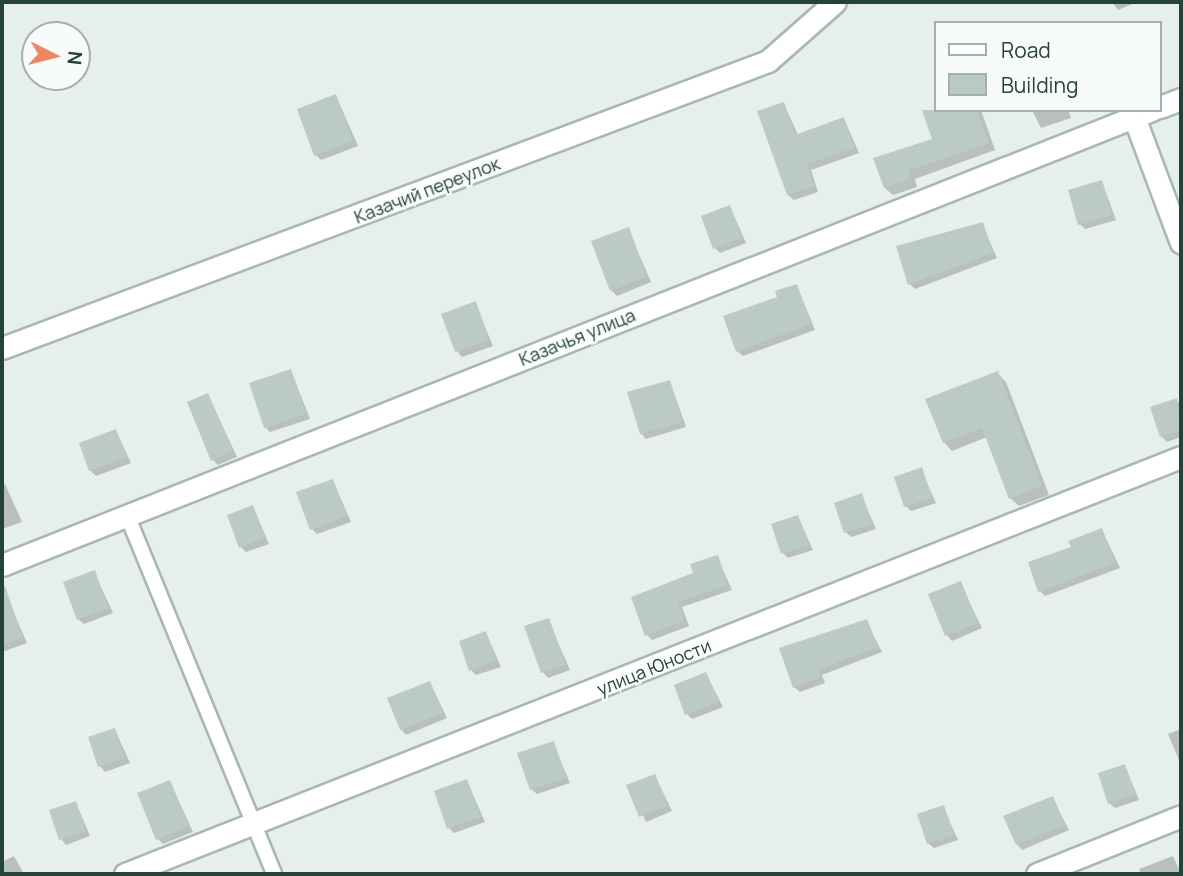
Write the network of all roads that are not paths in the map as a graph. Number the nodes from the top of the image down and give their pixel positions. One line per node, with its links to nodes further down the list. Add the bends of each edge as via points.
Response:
1 (835, 2): 6 (street, Казачий переулок, via 768,61)
2 (1181, 99): 3 (street)
3 (1162, 106)
4 (1143, 114): 5 (street); 8 (street, Казачья улица)
5 (1181, 243)
6 (2, 348)
7 (1181, 457): 11 (street, улица Юности)
8 (127, 515): 9 (street, Казачья улица); 11 (lane)
9 (2, 565)
10 (1181, 816): 14 (street)
11 (253, 826): 12 (street, улица Юности); 13 (lane)
12 (125, 874)
13 (274, 874)
14 (1037, 874)

